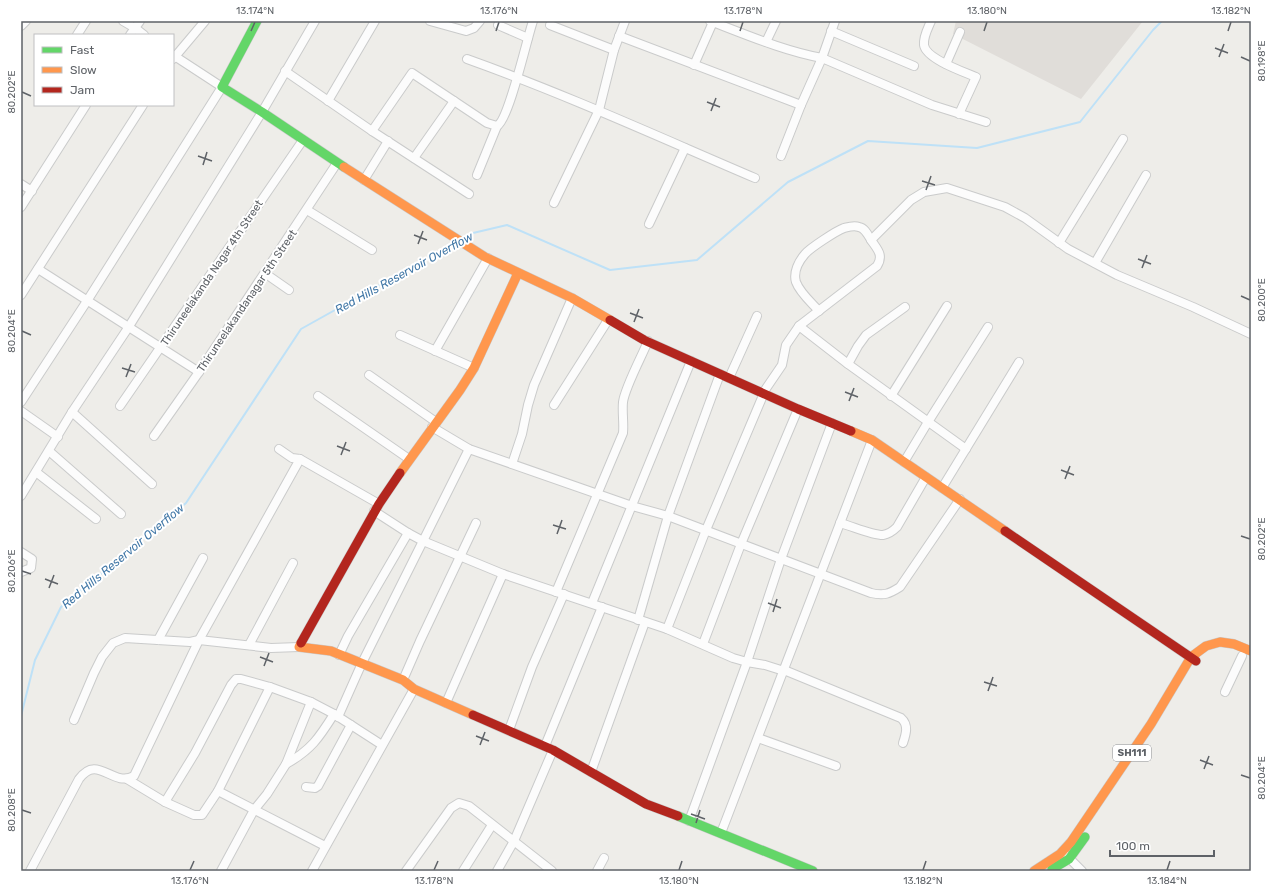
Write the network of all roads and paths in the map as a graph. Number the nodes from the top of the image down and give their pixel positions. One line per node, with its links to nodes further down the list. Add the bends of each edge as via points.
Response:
1 (26, 21): 19 (street)
2 (86, 21): 23 (street)
3 (124, 21): 21 (street)
4 (140, 21): 21 (street)
5 (205, 21): 28 (street)
6 (257, 21): 37 (street)
7 (315, 21): 35 (street)
8 (374, 21): 38 (street)
9 (431, 21): 10 (street, via 466,32)
10 (480, 21)
11 (533, 21): 25 (street)
12 (625, 21): 24 (street)
13 (776, 21): 26 (street)
14 (835, 21): 20 (street)
15 (931, 21): 32 (street, via 924,45 933,58)
16 (712, 22): 26 (street); 33 (street)
17 (498, 25): 25 (street)
18 (550, 25): 27 (street)
19 (21, 26)
20 (832, 31): 30 (street); 34 (street)
21 (132, 32)
22 (960, 32): 32 (street)
23 (78, 34)
24 (619, 36): 27 (street); 33 (street)
25 (528, 38): 36 (street)
26 (766, 42): 30 (street)
27 (614, 50): 43 (street)
28 (174, 56)
29 (174, 58): 37 (street)
30 (822, 58): 40 (street); 45 (street, via 932,106)
31 (467, 59): 36 (street)
32 (946, 64): 45 (street, via 976,77)
33 (694, 65): 40 (street)
34 (914, 66)
35 (285, 71): 38 (street); 44 (street)
36 (517, 77): 43 (street); 47 (street, via 505,116 500,125)
37 (222, 87): 44 (street); 78 (street)
38 (328, 101): 48 (street)
39 (454, 101): 47 (street, via 487,123); 48 (street, via 412,73); 54 (street)
40 (801, 105): 53 (street)
41 (85, 106): 61 (street)
42 (142, 106): 72 (street)
43 (599, 110): 52 (street); 63 (street)
44 (262, 112): 50 (street); 86 (street)
45 (959, 114): 46 (street)
46 (986, 122)
47 (496, 126): 56 (street)
48 (372, 131): 51 (street)
49 (1123, 139): 68 (street)
50 (303, 140): 55 (street); 90 (street, Thiruneelakanda Nagar 4th Street)
51 (388, 141): 54 (street); 59 (street)
52 (685, 148): 58 (street); 66 (street)
53 (780, 156)
54 (414, 158): 62 (street)
55 (338, 164): 59 (street); 65 (street, Thiruneelakandanagar 5th Street)
56 (477, 175)
57 (1146, 175): 71 (street)
58 (755, 178)
59 (364, 180): 70 (street)
60 (21, 184): 61 (street)
61 (32, 191): 64 (street)
62 (469, 194)
63 (554, 203)
64 (21, 207)
65 (307, 210): 69 (street); 74 (street, Thiruneelakandanagar 5th Street)
66 (649, 224)
67 (871, 240): 68 (street, via 910,200 924,192 947,188 1005,207); 81 (street, via 881,261); 81 (street, via 860,227 851,226 806,252 799,262 796,281 800,290)
68 (1059, 243): 71 (street)
69 (372, 250)
70 (486, 257): 73 (street); 91 (street)
71 (1095, 263): 87 (street)
72 (38, 269): 76 (street); 78 (street)
73 (518, 273): 77 (street); 95 (street)
74 (266, 274): 75 (street); 96 (street, Thiruneelakandanagar 5th Street)
75 (289, 290)
76 (21, 295)
77 (572, 298): 83 (street); 122 (street, via 534,385)
78 (87, 301): 86 (street); 103 (street)
79 (947, 306): 102 (street)
80 (905, 308): 94 (street, via 866,336)
81 (819, 310): 84 (street)
82 (757, 316): 99 (street)
83 (608, 320): 89 (street); 104 (street)
84 (799, 326): 94 (street); 100 (street, via 786,345 782,365)
85 (988, 327): 109 (street)
86 (128, 328): 90 (street); 108 (street)
87 (1251, 334)
88 (400, 335): 91 (street)
89 (648, 341): 92 (street); 127 (street, via 625,393 623,433)
90 (160, 347): 96 (street); 105 (street, Thiruneelakanda Nagar 4th Street)
91 (435, 351): 95 (street)
92 (691, 360): 97 (street); 130 (street)
93 (1019, 362): 117 (street)
94 (848, 364): 102 (street)
95 (474, 368): 111 (street)
96 (199, 372): 113 (street, Thiruneelakandanagar 5th Street)
97 (720, 374): 99 (street); 133 (street)
98 (369, 375): 111 (street)
99 (729, 378): 100 (street)
100 (764, 393): 106 (street); 137 (street)
101 (318, 396): 119 (street)
102 (891, 396): 109 (street)
103 (21, 402)
104 (554, 404)
105 (120, 406)
106 (798, 409): 110 (street); 140 (street)
107 (21, 411): 112 (street)
108 (72, 412): 112 (street); 125 (street)
109 (928, 422): 117 (street); 121 (street)
110 (832, 423): 114 (street); 144 (street)
111 (434, 425): 116 (street); 119 (street)
112 (58, 436): 118 (street)
113 (154, 436)
114 (872, 440): 121 (street); 136 (street)
115 (279, 449): 120 (street, via 292,458)
116 (469, 449): 122 (street); 139 (street)
117 (966, 449): 126 (street)
118 (49, 451): 123 (street); 132 (street)
119 (409, 458): 131 (street)
120 (300, 459): 131 (street); 156 (street)
121 (904, 462): 124 (street)
122 (512, 464): 127 (street)
123 (36, 472): 128 (street); 134 (street)
124 (926, 477): 126 (street); 136 (street, via 891,533 874,534)
125 (152, 484)
126 (942, 488): 129 (street)
127 (598, 494): 130 (street); 149 (street)
128 (21, 496)
129 (960, 499): 148 (street, via 900,587 894,591 878,595); 164 (street)
130 (632, 506): 133 (street); 151 (street)
131 (377, 508): 138 (street); 160 (street)
132 (121, 514)
133 (668, 516): 137 (street); 153 (street)
134 (96, 519)
135 (476, 523): 142 (street)
136 (840, 523): 148 (street)
137 (706, 530): 140 (street); 154 (street)
138 (408, 533): 139 (street); 162 (street)
139 (423, 541): 142 (street); 167 (street)
140 (741, 544): 144 (street); 157 (street)
141 (21, 552): 146 (street, via 32,559 31,568)
142 (460, 555): 147 (street); 169 (street)
143 (203, 558): 155 (street)
144 (781, 559): 148 (street); 166 (street)
145 (293, 563): 158 (street)
146 (21, 572)
147 (503, 574): 149 (street); 174 (street)
148 (820, 574): 168 (street)
149 (556, 592): 150 (street)
150 (564, 594): 151 (street); 178 (street, via 532,667)
151 (592, 604): 152 (street)
152 (602, 607): 153 (street); 183 (street)
153 (641, 621): 154 (street); 187 (street)
154 (667, 629): 157 (street)
155 (158, 640): 156 (street); 176 (street, via 125,638 113,643 102,657)
156 (199, 640): 158 (street); 188 (street, via 134,776)
157 (704, 644): 166 (street)
158 (249, 645): 160 (street, via 271,648)
159 (1227, 646): 161 (street, via 1238,645); 163 (street); 164 (street, SH111)
160 (299, 647): 162 (street, via 331,651)
161 (1251, 651)
162 (339, 655): 167 (street)
163 (1242, 656): 165 (street); 172 (street)
164 (1193, 659): 181 (street, SH111)
165 (1251, 660)
166 (747, 662): 168 (street, via 765,664); 193 (street)
167 (362, 663): 169 (street); 175 (street)
168 (784, 671): 179 (street); 180 (street, via 901,718 906,727)
169 (404, 680): 171 (street)
170 (270, 687): 173 (street); 190 (street); 191 (street, via 241,679 233,682)
171 (414, 689): 174 (street); 182 (street)
172 (1225, 692)
173 (311, 702): 175 (street); 185 (street)
174 (446, 703): 178 (street)
175 (336, 716): 177 (street); 185 (street, via 315,743)
176 (74, 720)
177 (351, 725): 182 (street); 189 (street, via 318,786)
178 (509, 730): 183 (street)
179 (758, 738): 186 (street); 195 (street)
180 (903, 743)
181 (1142, 744): 198 (street, SH111); 200 (street, SH111, via 1086,836)
182 (382, 745): 197 (street)
183 (544, 746): 184 (street)
184 (553, 750): 187 (street); 196 (street)
185 (286, 764): 192 (street)
186 (836, 766)
187 (591, 772): 193 (street, via 646,804)
188 (127, 779): 191 (street); 201 (street, via 90,768 84,771)
189 (306, 787)
190 (218, 791): 191 (street, via 205,812 198,816); 192 (street)
191 (166, 802)
192 (254, 810): 197 (street); 202 (street)
193 (689, 820): 195 (street)
194 (492, 826): 196 (street); 204 (street, via 469,806 456,804); 205 (street)
195 (721, 833): 209 (street)
196 (514, 841): 206 (street); 207 (street)
197 (325, 846): 203 (street)
198 (1063, 851): 200 (street); 210 (street, SH111)
199 (604, 858): 208 (street)
200 (1069, 859): 211 (street, SH111); 212 (street)
201 (30, 871)
202 (222, 871)
203 (312, 871)
204 (406, 871)
205 (463, 871)
206 (497, 871)
207 (552, 871)
208 (597, 871)
209 (813, 871)
210 (1034, 871)
211 (1049, 871)
212 (1080, 871)

